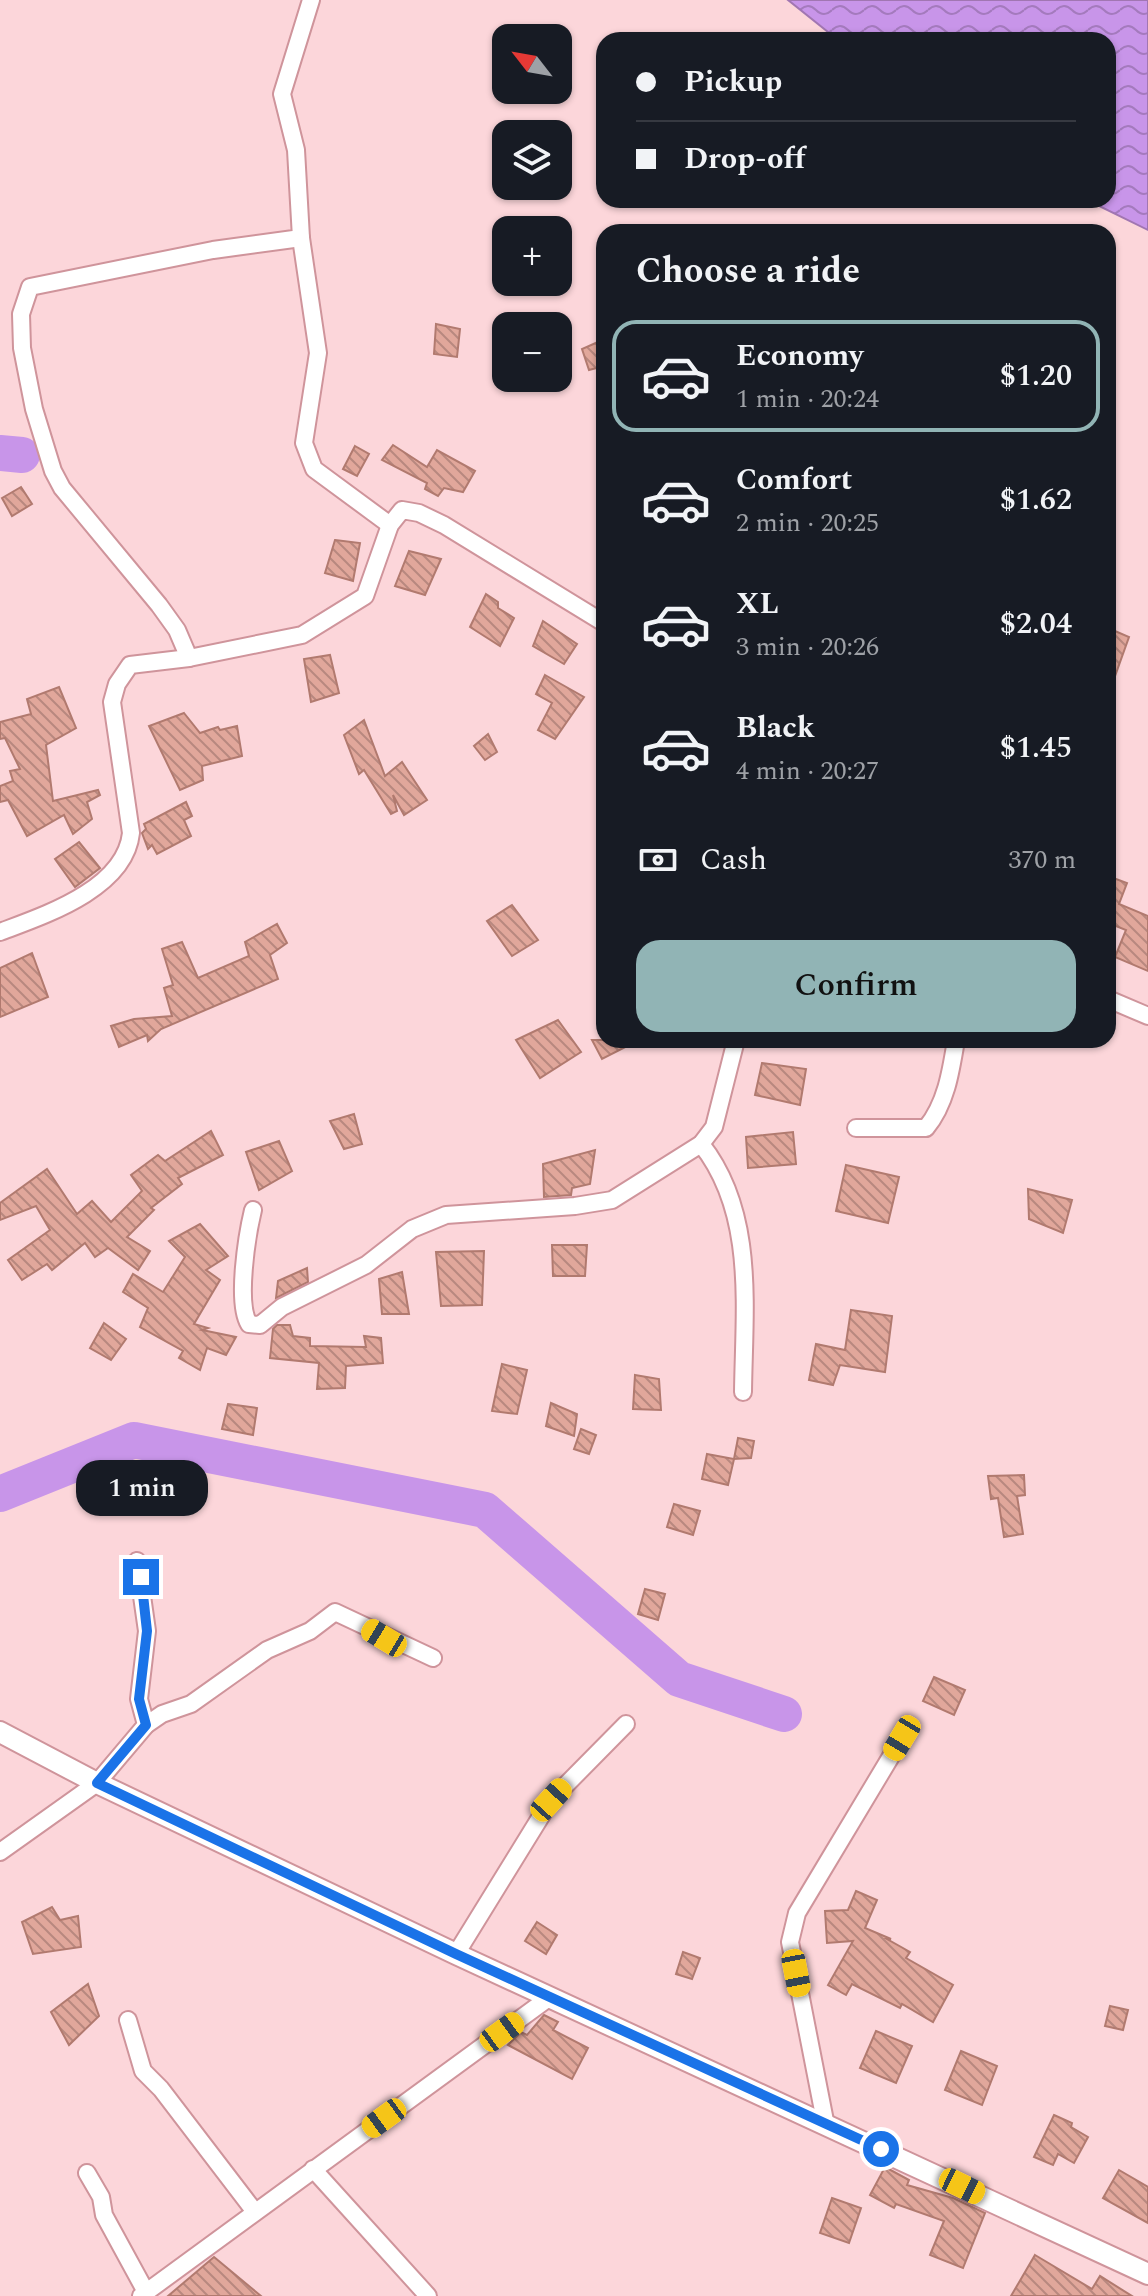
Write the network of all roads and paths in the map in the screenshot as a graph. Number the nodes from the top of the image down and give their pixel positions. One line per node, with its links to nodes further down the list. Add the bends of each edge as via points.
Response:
1 (311, 0): 2 (street, via 282,94 296,150)
2 (301, 238): 3 (street, via 318,353 304,443 314,469); 5 (street, via 30,287 21,314 34,409 53,471 159,605)
3 (390, 525): 4 (street, via 402,510 419,513); 5 (street, via 365,596 347,609 302,635)
4 (596, 618)
5 (189, 658): 6 (street, via 130,665 117,684 113,715 131,833 123,860 65,908)
6 (0, 932)
7 (1116, 1002): 8 (street)
8 (1148, 1016)
9 (734, 1048): 12 (street, via 714,1127)
10 (954, 1048): 11 (street, via 937,1115 926,1128)
11 (856, 1128)
12 (701, 1144): 13 (street, via 612,1200 446,1215 412,1229 366,1265 282,1307 260,1325 249,1324 243,1314); 14 (street, via 726,1182 743,1256)
13 (253, 1210)
14 (743, 1392)
15 (137, 1561): 18 (street, via 147,1631 139,1699)
16 (433, 1658): 18 (street, via 335,1612 310,1631 267,1650 191,1704)
17 (626, 1724): 23 (street, via 551,1800)
18 (146, 1725): 21 (street)
19 (0, 1732): 21 (street)
20 (902, 1738): 26 (street, via 797,1913 790,1942)
21 (97, 1783): 22 (street); 23 (street)
22 (0, 1852)
23 (456, 1954): 24 (street)
24 (550, 1997): 26 (street); 27 (street)
25 (128, 2020): 29 (street, via 143,2071)
26 (826, 2126): 30 (street)
27 (313, 2169): 29 (street); 32 (street)
28 (87, 2173): 31 (street)
29 (255, 2212): 31 (street)
30 (1148, 2274)
31 (144, 2294)
32 (428, 2296)

